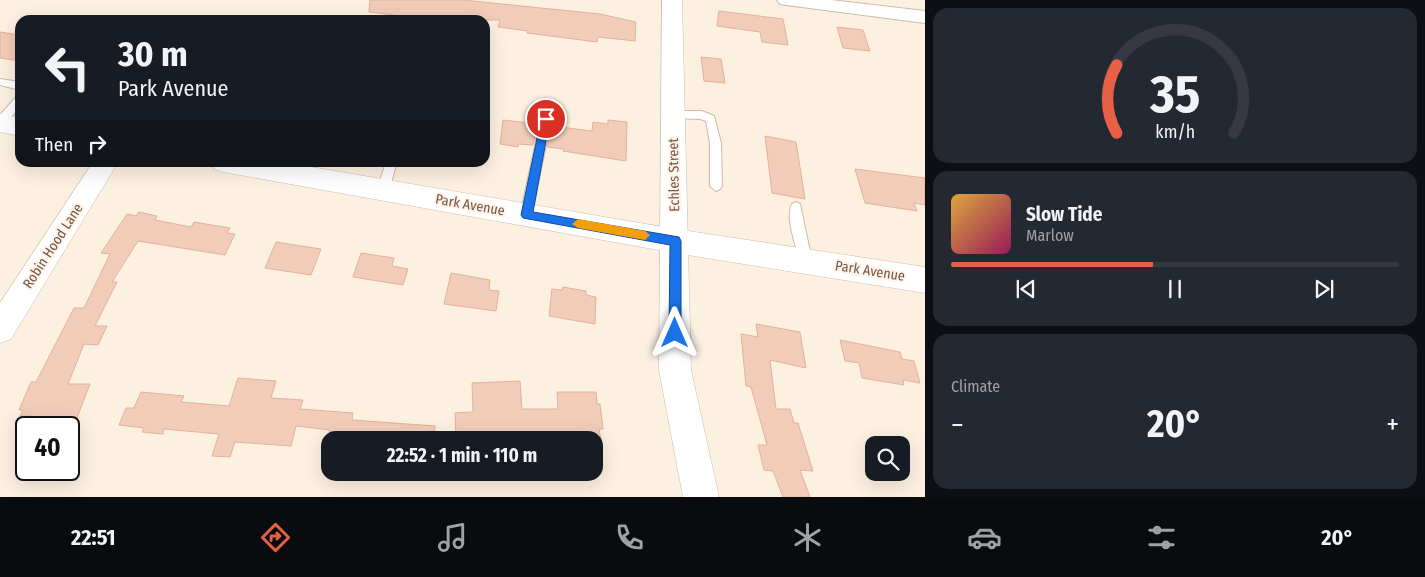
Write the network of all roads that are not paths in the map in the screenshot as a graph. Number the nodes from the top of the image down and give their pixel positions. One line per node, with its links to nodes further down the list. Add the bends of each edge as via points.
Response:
1 (672, 0): 7 (street, Echles Street)
2 (786, 0): 3 (street)
3 (925, 17)
4 (0, 82): 5 (lane)
5 (15, 85)
6 (15, 106): 9 (lane)
7 (674, 115): 14 (lane, via 702,115 710,119 716,150); 18 (street, Echles Street)
8 (546, 119): 17 (lane)
9 (0, 123): 10 (street)
10 (15, 126)
11 (103, 167): 21 (street, Robin Hood Lane)
12 (252, 167): 15 (street, Park Avenue)
13 (390, 167): 15 (lane)
14 (716, 186)
15 (383, 190): 17 (street, Park Avenue)
16 (796, 207): 19 (lane)
17 (526, 215): 18 (street, Park Avenue)
18 (675, 241): 19 (street, Park Avenue); 22 (street, Echles Street, via 675,370)
19 (806, 260): 20 (street, Park Avenue)
20 (925, 280)
21 (3, 320)
22 (701, 497)

